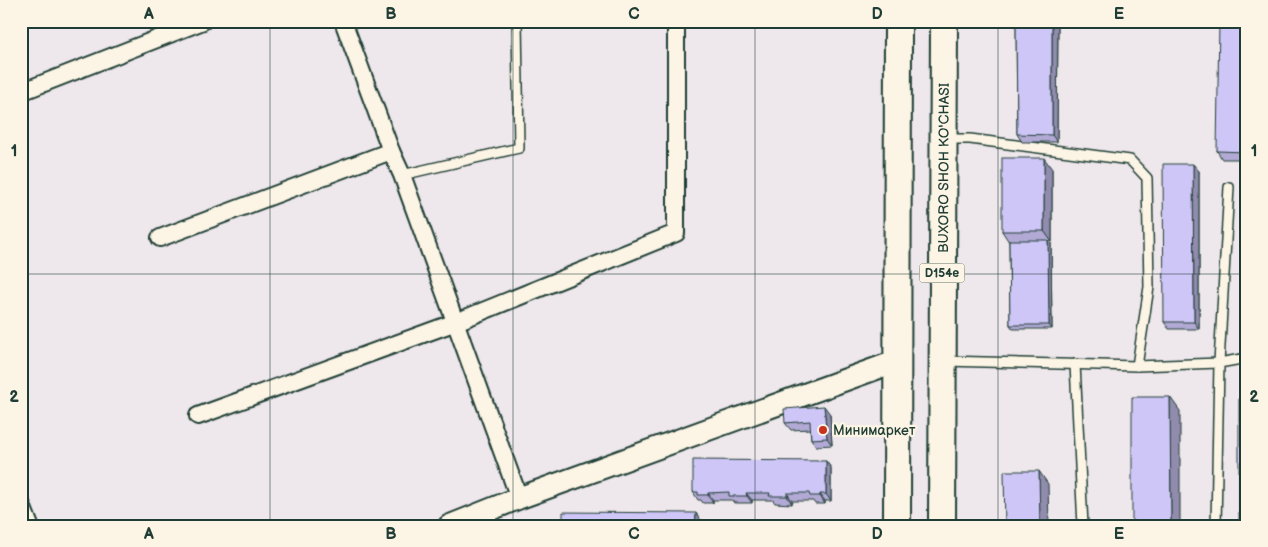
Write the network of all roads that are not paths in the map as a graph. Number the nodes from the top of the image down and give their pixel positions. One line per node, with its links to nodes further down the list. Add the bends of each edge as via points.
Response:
1 (204, 21): 7 (street)
2 (343, 21): 9 (street)
3 (517, 21): 10 (lane, via 519,148)
4 (676, 21): 13 (street, via 676,233)
5 (898, 21): 15 (main road)
6 (944, 21): 8 (main road, BUXORO SHOH KO'CHASI / D154e)
7 (21, 92)
8 (944, 139): 16 (main road, BUXORO SHOH KO'CHASI / D154e); 19 (lane, via 970,139 1130,160 1147,178 1149,287)
9 (391, 151): 10 (street); 12 (street)
10 (402, 175): 13 (street)
11 (1230, 188): 17 (lane)
12 (160, 238)
13 (456, 322): 20 (street); 21 (street)
14 (1247, 358): 17 (lane)
15 (897, 361): 21 (street); 25 (main road)
16 (941, 361): 18 (lane); 26 (main road, BUXORO SHOH KO'CHASI / D154e)
17 (1219, 363): 19 (lane); 28 (lane)
18 (1076, 364): 19 (lane); 27 (lane)
19 (1137, 366)
20 (198, 416)
21 (519, 498): 24 (street)
22 (21, 503): 23 (street)
23 (30, 526)
24 (449, 526)
25 (897, 526)
26 (942, 526)
27 (1083, 526)
28 (1216, 526)

